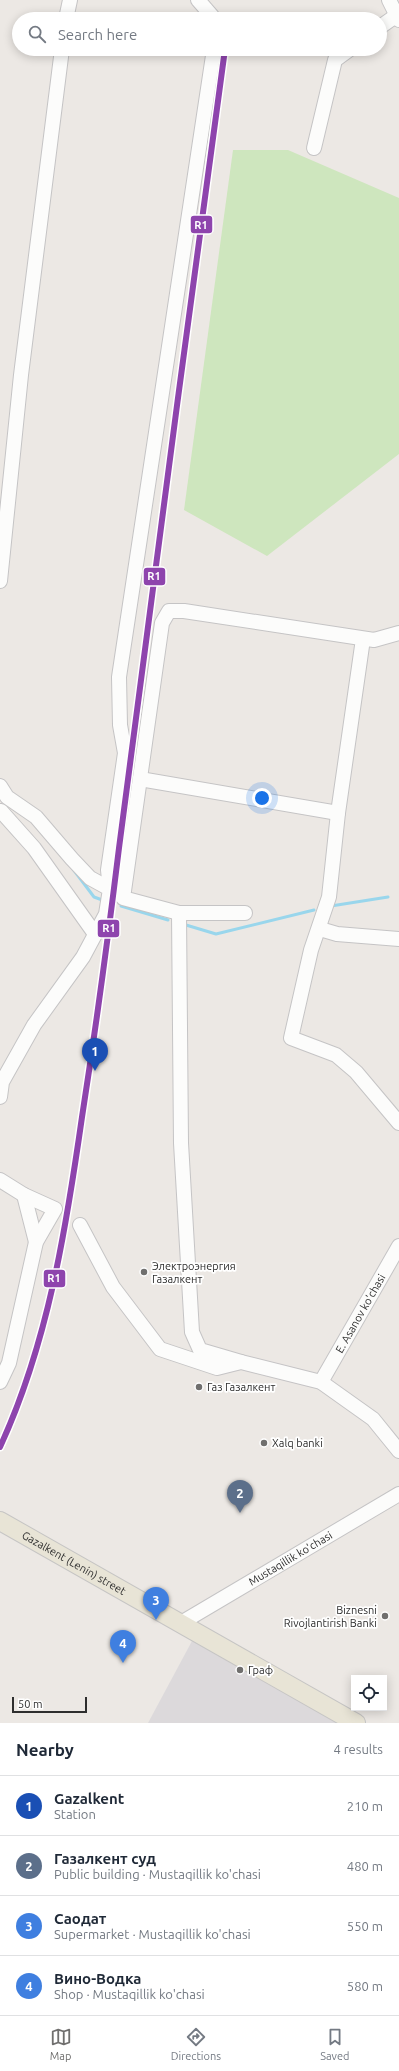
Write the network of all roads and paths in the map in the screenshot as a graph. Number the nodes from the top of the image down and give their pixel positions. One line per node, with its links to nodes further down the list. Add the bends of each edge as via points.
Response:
1 (70, 0): 4 (street)
2 (198, 0): 5 (street)
3 (389, 0): 6 (street)
4 (67, 12)
5 (208, 12)
6 (398, 17): 7 (street)
7 (387, 23)
8 (61, 56): 12 (street, via 21,375)
9 (213, 56): 19 (street, via 119,677 120,725 125,753 108,870)
10 (340, 56): 11 (street, via 335,60)
11 (314, 148)
12 (0, 580)
13 (399, 633): 14 (street, via 374,640)
14 (363, 638): 15 (street, via 184,611 169,611 162,623); 18 (street)
15 (140, 779): 18 (street); 20 (street, via 123,898)
16 (0, 786): 19 (street, via 7,797 36,817 90,878)
17 (1, 811): 23 (street, via 34,848)
18 (338, 813): 22 (street, via 329,897)
19 (110, 889): 23 (street, via 106,914)
20 (179, 913): 21 (street); 32 (street, via 181,1143 192,1332 200,1350)
21 (245, 913)
22 (320, 929): 24 (street, via 337,934); 26 (street, via 311,950 291,1038 336,1055 356,1072)
23 (95, 934): 25 (street, via 83,957 34,1025 2,1082)
24 (399, 939)
25 (0, 1097)
26 (399, 1123)
27 (0, 1180): 28 (street)
28 (24, 1195): 30 (street); 30 (street, via 55,1209)
29 (80, 1224): 32 (street, via 113,1287 160,1349 217,1368)
30 (36, 1242): 33 (street, via 9,1363)
31 (399, 1246): 34 (street, E. Asanov ko'chasi)
32 (241, 1362): 34 (street)
33 (0, 1382)
34 (321, 1382): 35 (street, via 373,1419)
35 (399, 1451)
36 (399, 1494): 38 (street, Mustaqillik ko'chasi)
37 (0, 1521): 38 (main road, Gazalkent (Lenin) street)
38 (181, 1623): 39 (main road, Gazalkent (Lenin) street)
39 (356, 1723)

